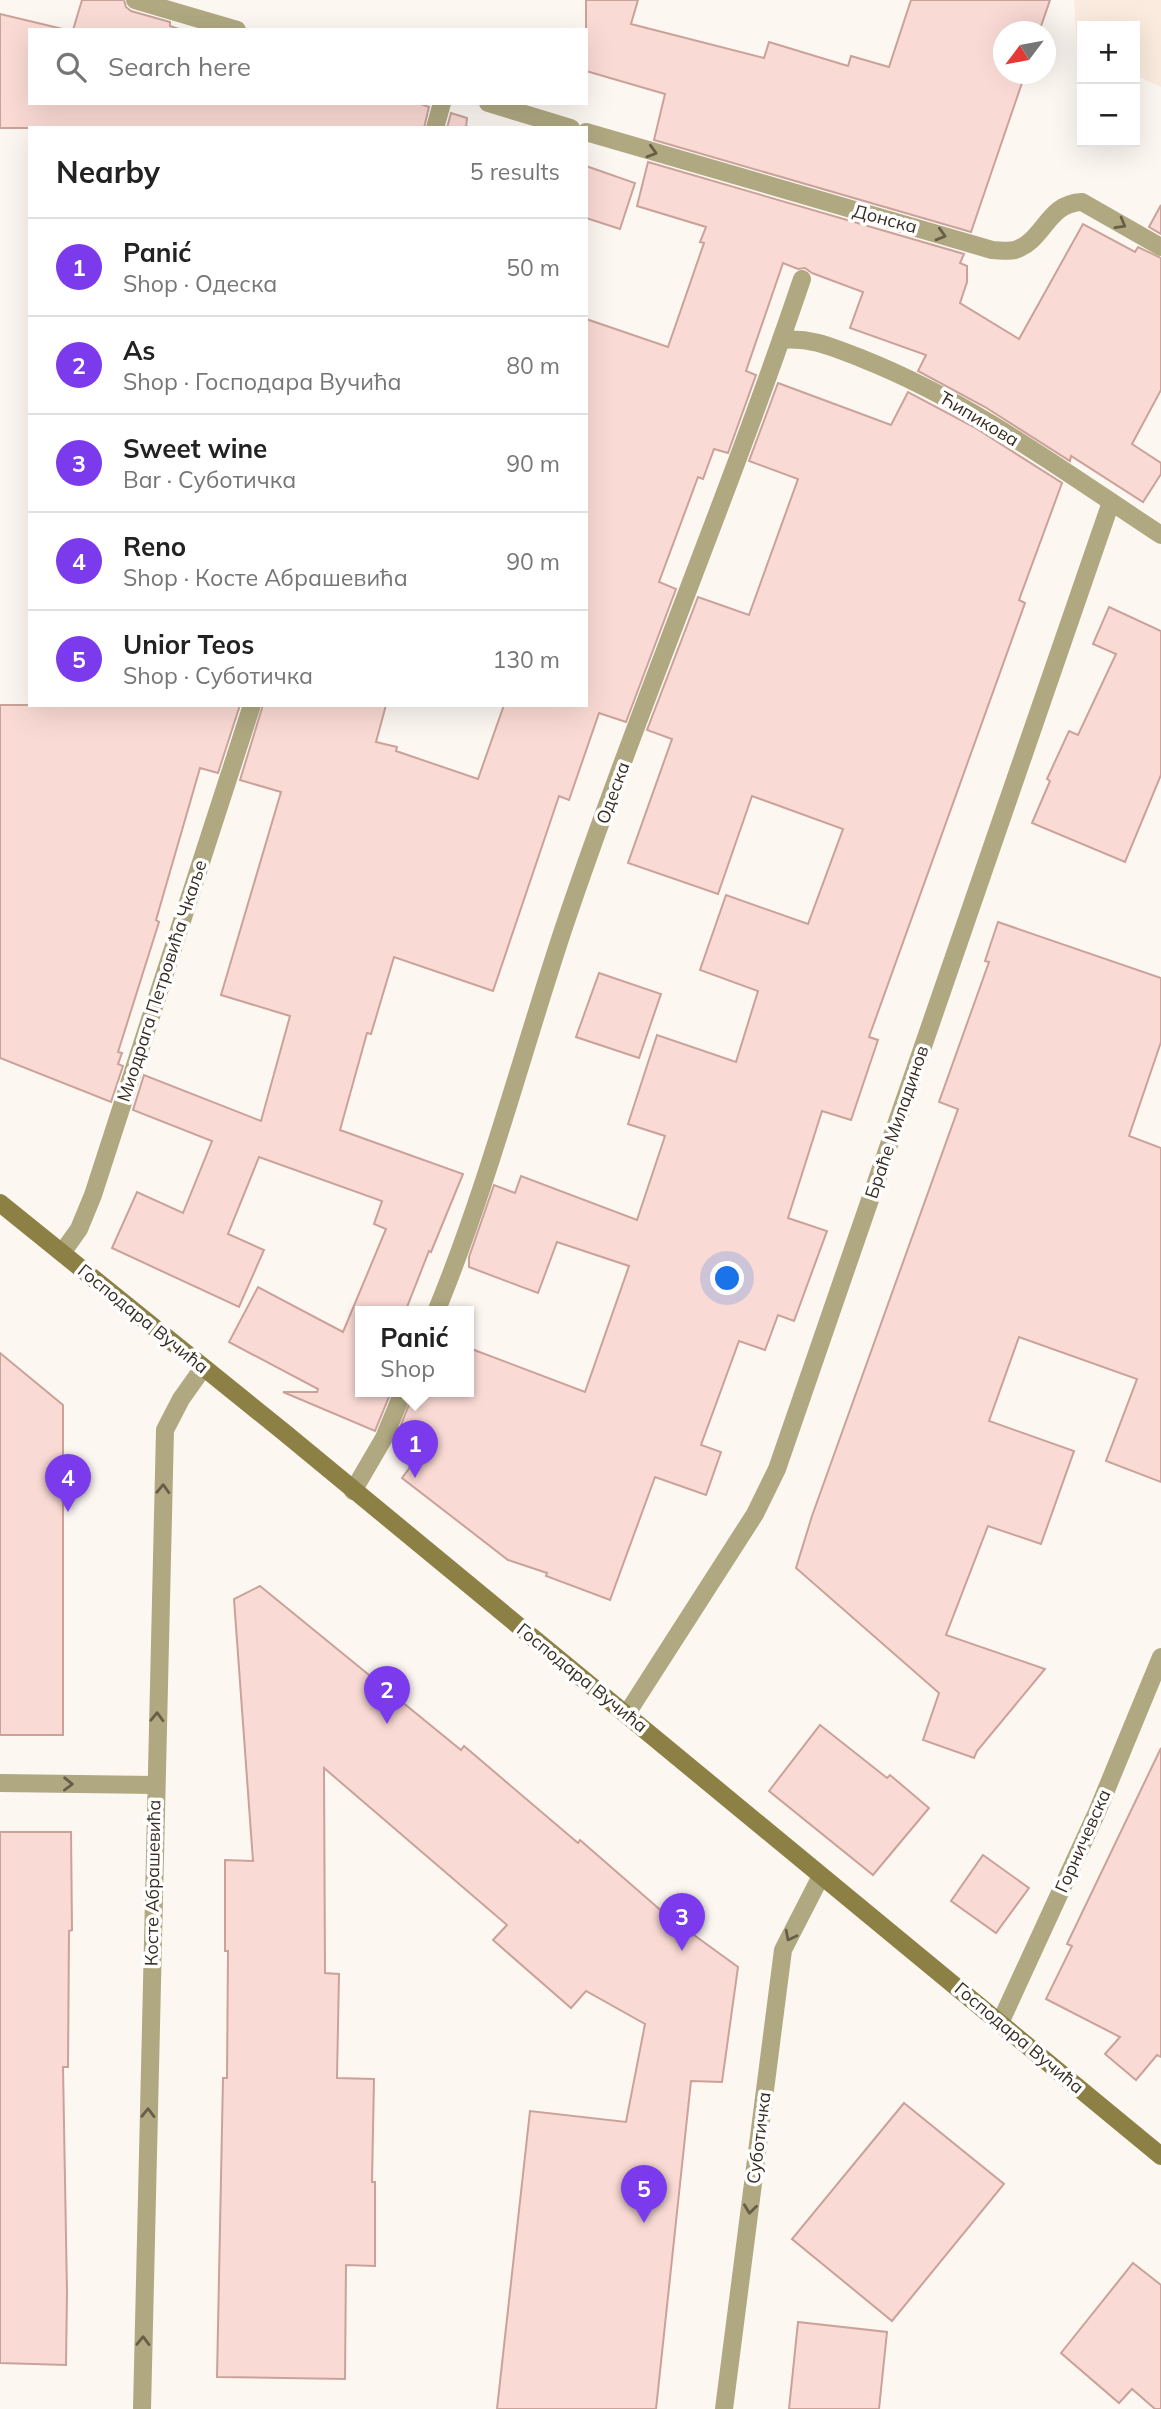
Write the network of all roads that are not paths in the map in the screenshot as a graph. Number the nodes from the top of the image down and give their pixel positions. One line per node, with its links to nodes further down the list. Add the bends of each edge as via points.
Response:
1 (135, 0): 2 (street)
2 (230, 28)
3 (441, 105): 5 (street)
4 (495, 105): 6 (street)
5 (436, 126)
6 (564, 126)
7 (588, 133): 8 (street, Донска, one-way to 8, via 992,250 1012,251 1030,243 1068,202 1082,202)
8 (1161, 247)
9 (802, 279): 10 (street, Одеска)
10 (781, 340): 11 (street, Ћипикова, via 822,343 900,373 967,409); 16 (street, Одеска, via 568,917 462,1248)
11 (1111, 502): 12 (street, Ћипикова); 21 (street, Браће Миладинов, via 777,1469 755,1514)
12 (1161, 535)
13 (251, 707): 15 (street, Миодрага Петровића Чкаље, via 93,1195 79,1229)
14 (0, 1203): 15 (main road, Господара Вучића)
15 (62, 1253): 17 (main road, Господара Вучића)
16 (438, 1306)
17 (203, 1368): 19 (main road, Господара Вучића); 23 (street, Косте Абрашевића, one-way to 17, via 165,1430)
18 (401, 1397): 19 (street, via 384,1438)
19 (353, 1491): 21 (main road, Господара Вучића)
20 (1161, 1657): 25 (street, Горничевска, via 1097,1812)
21 (626, 1714): 24 (main road, Господара Вучића)
22 (0, 1783): 23 (street, one-way to 23)
23 (156, 1785): 27 (street, Косте Абрашевића, one-way to 23)
24 (821, 1876): 25 (main road, Господара Вучића); 28 (street, Суботичка, one-way to 28, via 783,1950)
25 (1000, 2023): 26 (main road, Господара Вучића)
26 (1161, 2156)
27 (142, 2409)
28 (724, 2409)

